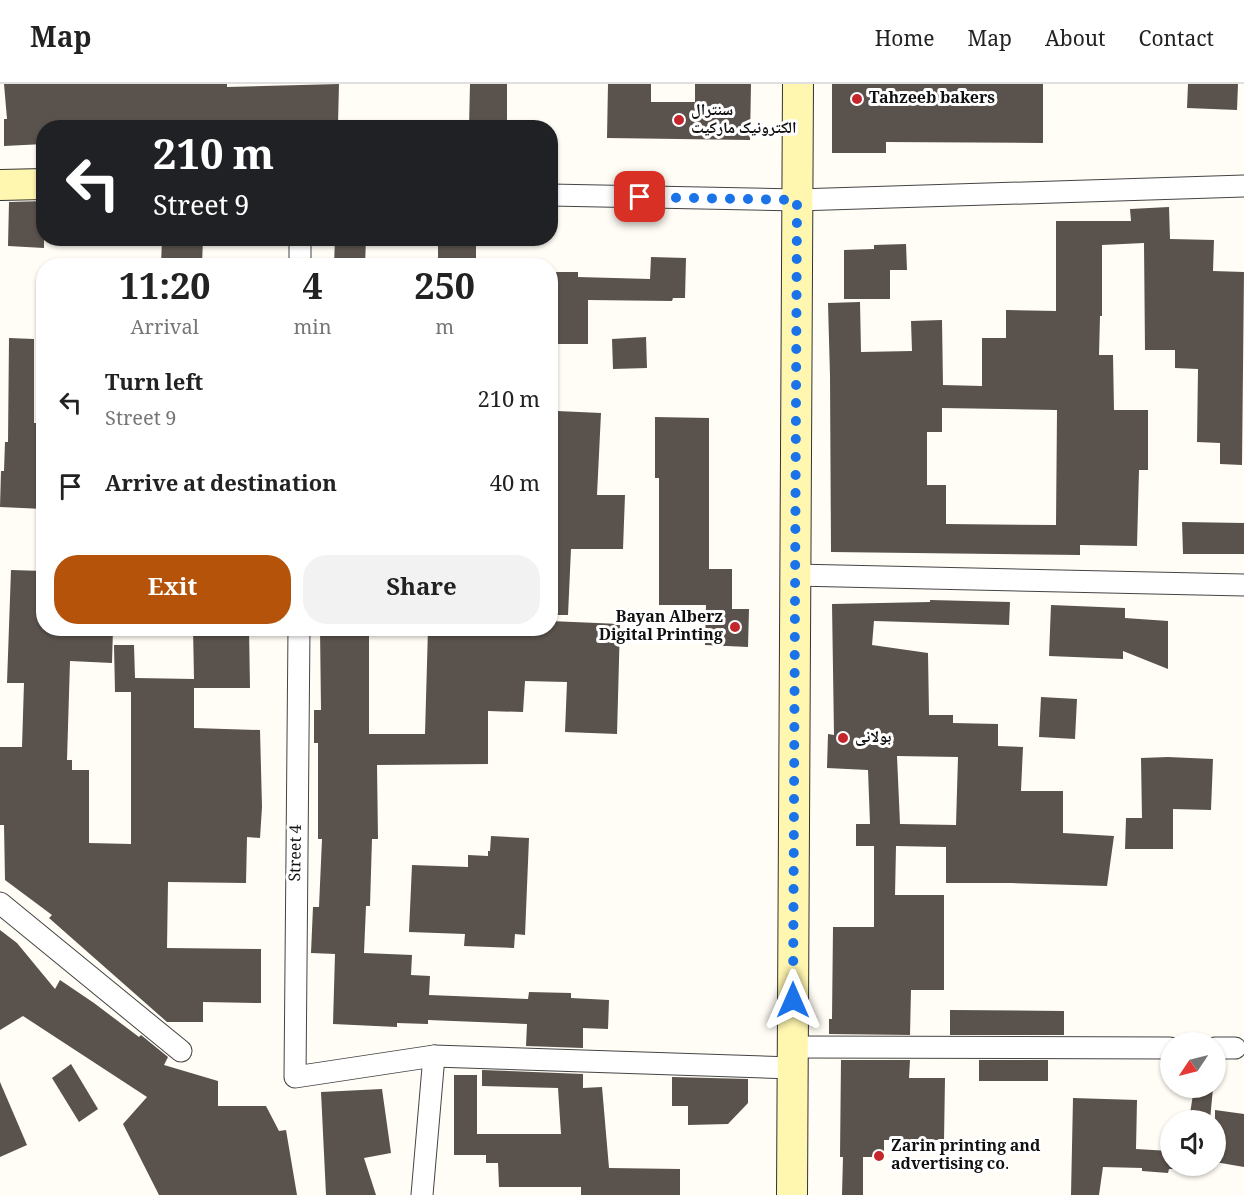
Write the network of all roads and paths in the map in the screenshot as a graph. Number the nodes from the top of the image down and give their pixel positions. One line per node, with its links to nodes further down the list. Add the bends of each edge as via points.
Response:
1 (798, 84): 6 (main road)
2 (36, 184): 3 (main road)
3 (0, 185)
4 (1244, 186): 6 (street)
5 (558, 195): 6 (street)
6 (797, 200): 7 (main road)
7 (795, 575): 8 (street); 14 (main road)
8 (1244, 585)
9 (299, 636): 13 (street, Street 4, via 295,1077)
10 (0, 903): 12 (street)
11 (1160, 1048): 14 (street)
12 (181, 1051)
13 (434, 1056): 14 (street); 15 (street)
14 (793, 1058): 16 (main road)
15 (422, 1195)
16 (792, 1195)

